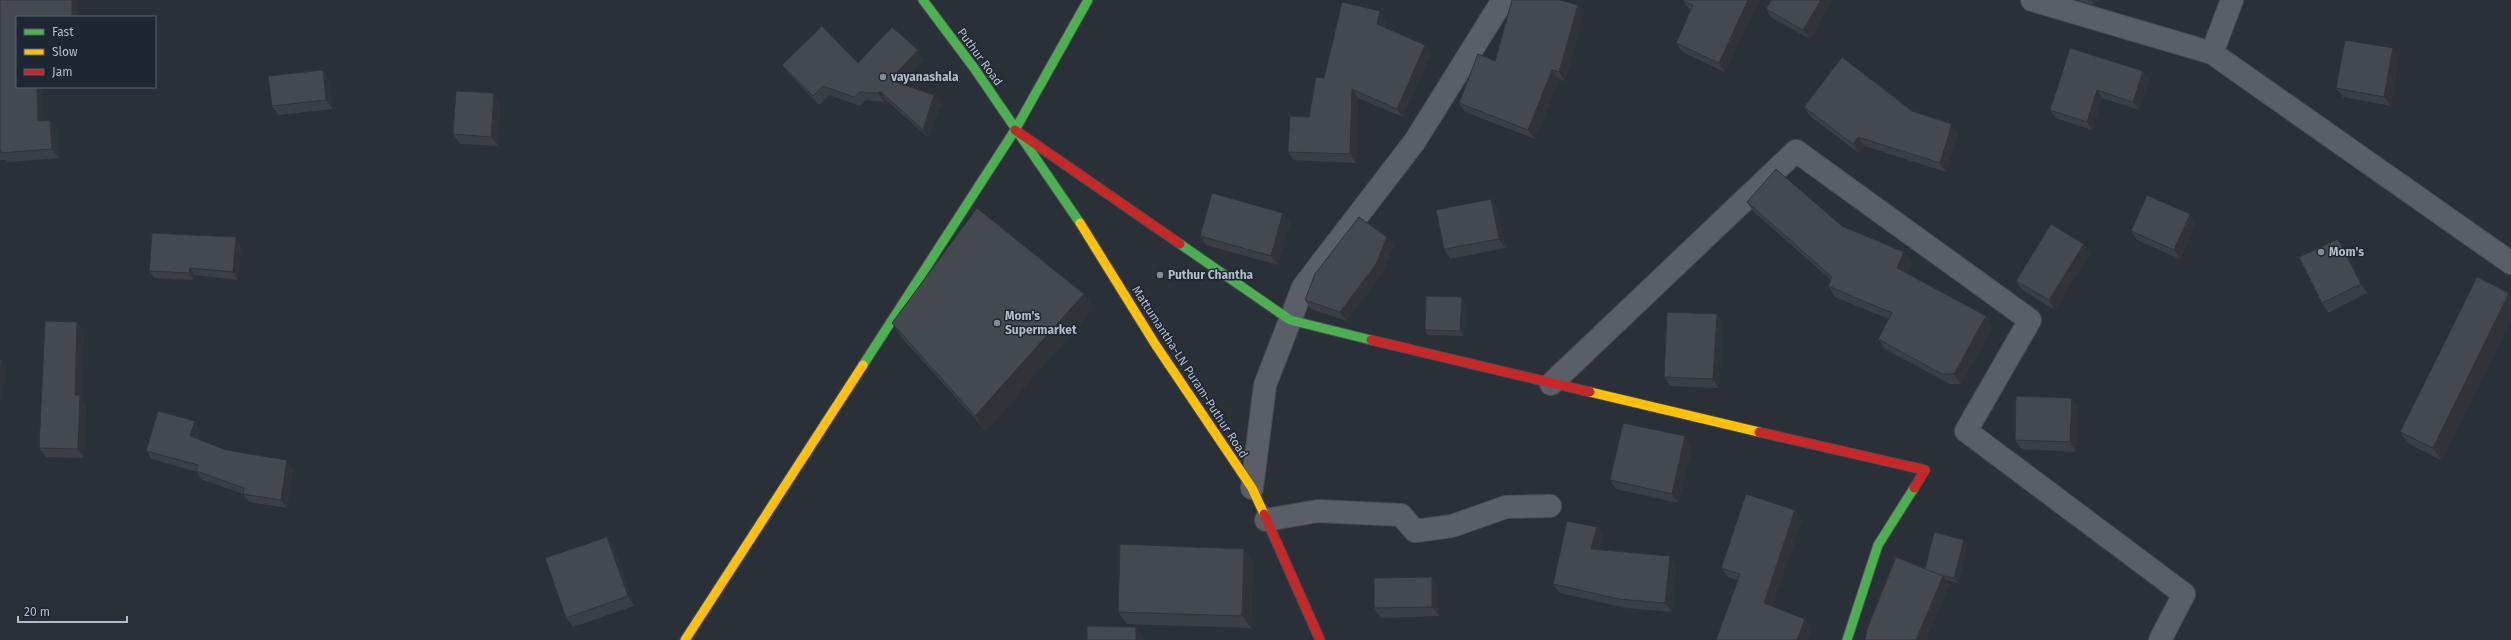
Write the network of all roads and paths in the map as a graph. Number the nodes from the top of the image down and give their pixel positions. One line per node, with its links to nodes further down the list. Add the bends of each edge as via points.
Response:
1 (923, 0): 7 (street, Puthur Road, via 974,68)
2 (1088, 0): 7 (street)
3 (1503, 0): 9 (street, via 1415,141 1303,287)
4 (2032, 0): 6 (street)
5 (2232, 0): 6 (street)
6 (2212, 53): 8 (street)
7 (1015, 130): 9 (street); 11 (street, Mattumantha-LN Puram-Puthur Road, via 1074,214 1155,344); 14 (street)
8 (2511, 263)
9 (1290, 320): 10 (street); 11 (street, via 1265,385)
10 (1551, 384): 16 (street, via 1925,470 1878,545); 17 (street, via 1796,152 2030,320 1966,431 2184,594)
11 (1252, 488): 13 (street, Mattumantha-LN Puram-Puthur Road)
12 (1550, 506): 13 (street, via 1506,508 1452,526 1415,531 1401,515 1318,511)
13 (1266, 520): 15 (street, Mattumantha-LN Puram-Puthur Road)
14 (685, 640)
15 (1320, 640)
16 (1847, 640)
17 (2160, 640)

